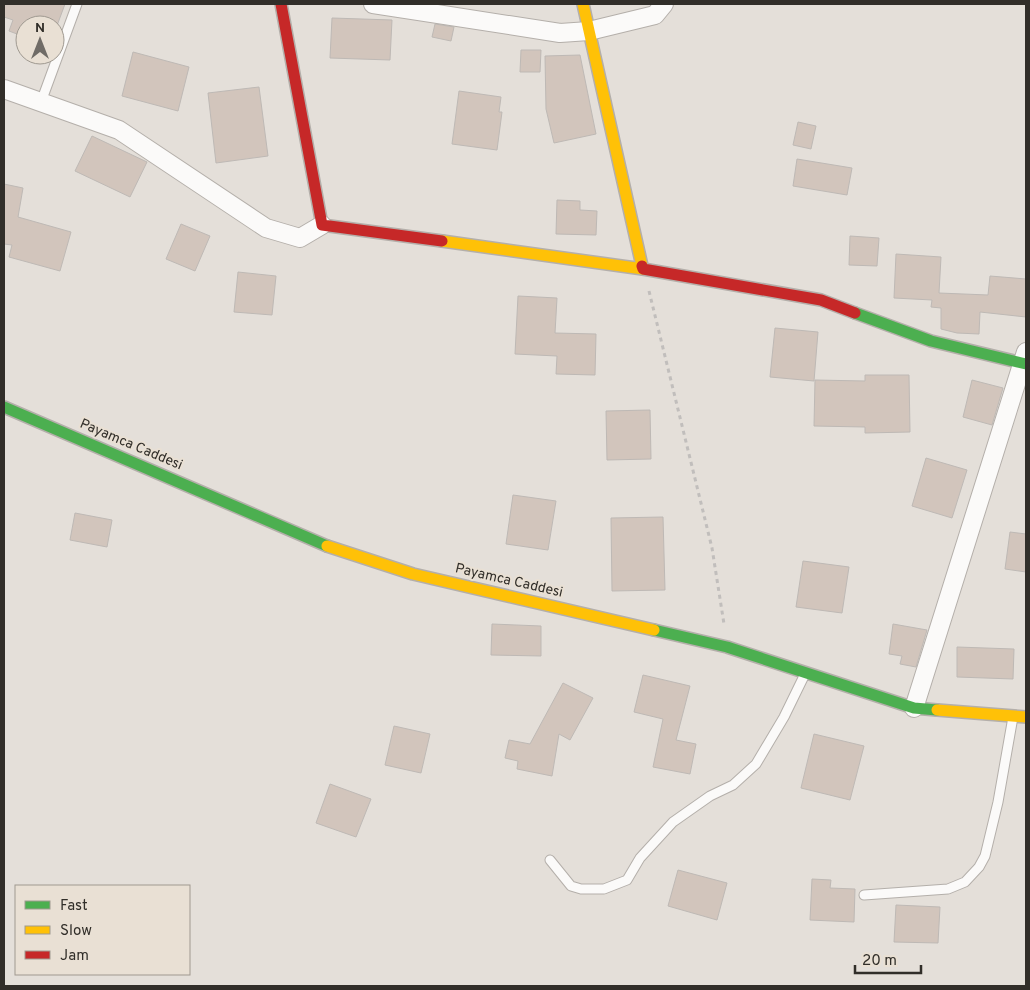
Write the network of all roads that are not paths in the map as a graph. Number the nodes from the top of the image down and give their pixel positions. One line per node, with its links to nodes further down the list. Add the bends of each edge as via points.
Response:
1 (77, 4): 8 (lane)
2 (281, 4): 9 (street)
3 (373, 4): 6 (street, via 560,33)
4 (583, 4): 6 (street)
5 (664, 4): 6 (street, via 655,15)
6 (589, 31): 10 (street)
7 (4, 89): 8 (street)
8 (41, 102): 9 (street, via 119,130 266,228 300,238)
9 (322, 225): 10 (street)
10 (643, 269): 11 (street, via 821,300 931,341)
11 (1025, 360): 14 (street)
12 (4, 407): 13 (street, Payamca Caddesi, via 332,548 413,574 727,647)
13 (806, 672): 14 (street, Payamca Caddesi); 17 (lane, via 756,764 734,785 710,796 673,822 640,858 627,880 604,889 581,889 571,886)
14 (914, 708): 15 (street, Payamca Caddesi)
15 (1013, 716): 16 (street, Payamca Caddesi); 18 (lane, via 998,802 985,856 979,867 965,882 948,888)
16 (1026, 717)
17 (550, 860)
18 (864, 896)

